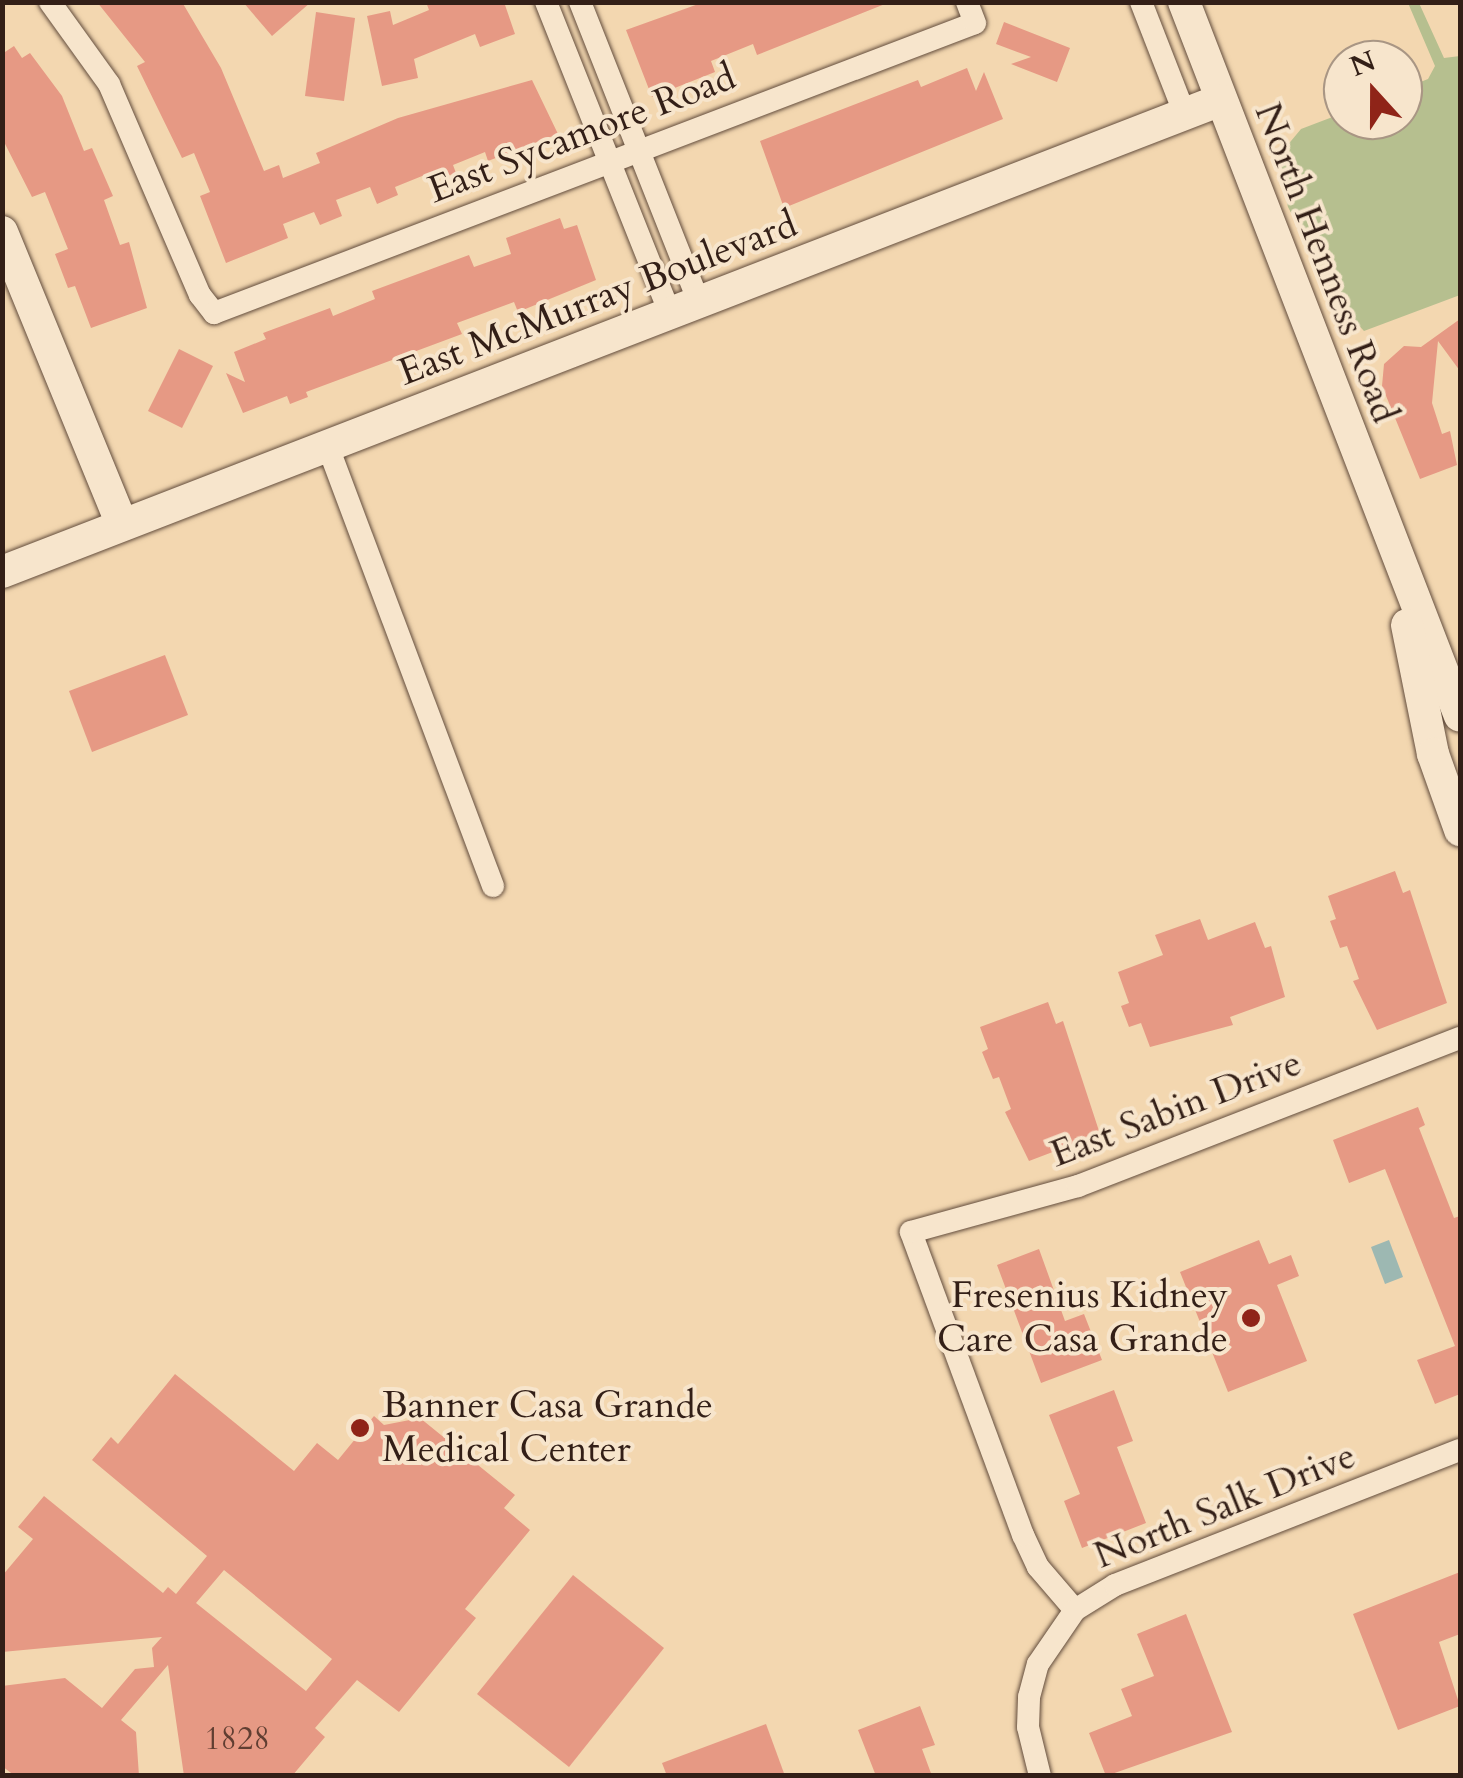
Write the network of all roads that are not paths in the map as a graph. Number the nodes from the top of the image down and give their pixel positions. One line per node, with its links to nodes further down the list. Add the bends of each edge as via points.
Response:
1 (50, 2): 10 (street, East Sycamore Road, via 109,84 200,295 214,313)
2 (546, 2): 10 (street)
3 (580, 2): 9 (street)
4 (1142, 2): 8 (street)
5 (1184, 2): 7 (street, North Henness Road)
6 (971, 13): 9 (street, East Sycamore Road)
7 (1222, 100): 8 (street, East McMurray Boulevard); 15 (street, North Henness Road)
8 (1185, 115): 12 (street, East McMurray Boulevard)
9 (639, 148): 10 (street, East Sycamore Road); 12 (street)
10 (607, 161): 12 (street)
11 (2, 232): 14 (street)
12 (685, 308): 13 (street, East McMurray Boulevard)
13 (328, 447): 14 (street, East McMurray Boulevard); 19 (street)
14 (122, 524): 16 (street, East McMurray Boulevard)
15 (1392, 552): 17 (street, North Henness Road); 18 (street, North Henness Road, via 1433,754)
16 (2, 572)
17 (1460, 716)
18 (1460, 830)
19 (493, 886)
20 (1460, 1038): 22 (street, East Sabin Drive, via 1078,1186 911,1232 1023,1536 1038,1567)
21 (1460, 1450): 22 (street, North Salk Drive, via 1115,1584)
22 (1075, 1610): 23 (street, North Salk Drive, via 1038,1664 1029,1697 1028,1727)
23 (1040, 1776)

